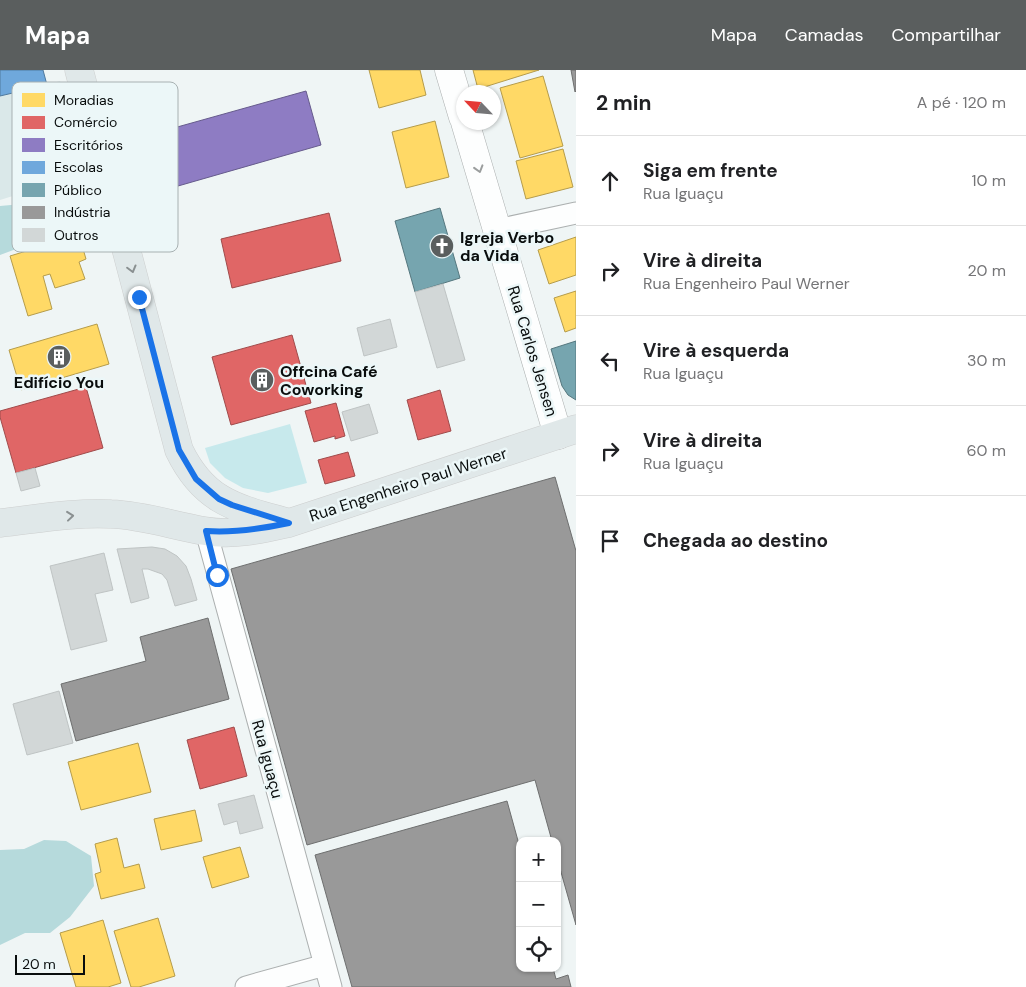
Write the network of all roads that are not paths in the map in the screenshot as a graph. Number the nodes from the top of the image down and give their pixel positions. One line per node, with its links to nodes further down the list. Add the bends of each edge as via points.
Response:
1 (449, 70): 2 (street)
2 (456, 92)
3 (467, 130): 5 (street, Rua Carlos Jensen, one-way to 5)
4 (576, 213): 5 (street)
5 (497, 230): 7 (street, Rua Carlos Jensen)
6 (127, 252): 9 (main road, one-way to 9, via 179,450 196,479 219,499)
7 (567, 432): 9 (main road, Rua Engenheiro Paul Werner)
8 (0, 523): 10 (main road, Rua Engenheiro Paul Werner, one-way to 10, via 110,514)
9 (289, 523): 10 (main road, Rua Engenheiro Paul Werner, via 248,531)
10 (206, 531): 11 (street, Rua Iguaçu)
11 (325, 965): 12 (street); 13 (street, Rua Iguaçu)
12 (246, 987)
13 (331, 987)

